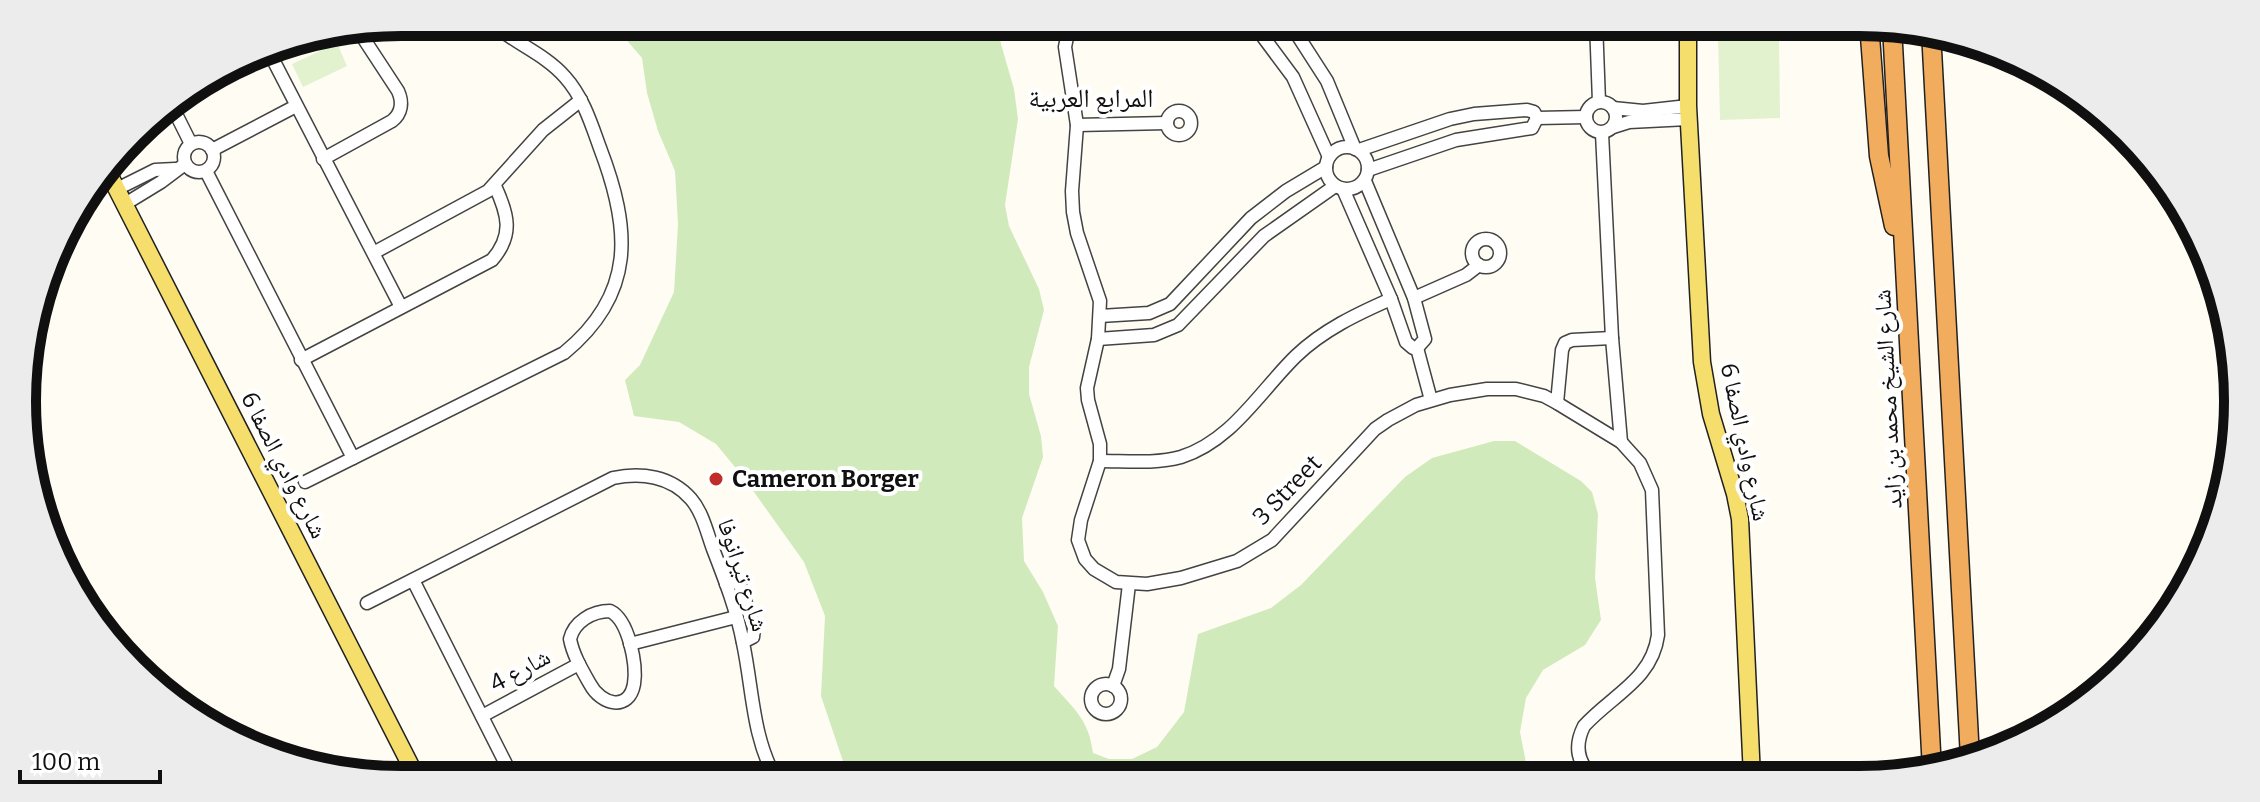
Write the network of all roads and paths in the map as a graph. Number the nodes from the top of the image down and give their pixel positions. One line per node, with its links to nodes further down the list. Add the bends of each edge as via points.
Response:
1 (511, 36): 12 (street, via 555,66)
2 (1070, 36): 22 (street, via 1065,47)
3 (1262, 36): 28 (street, via 1293,77)
4 (1298, 36): 26 (street, via 1327,81)
5 (1597, 36): 13 (street)
6 (1688, 36): 16 (main road, شارع وادي الصفا 6)
7 (1870, 36): 40 (highway, via 1879,156)
8 (363, 38): 27 (street, via 401,97 400,111 392,121)
9 (1893, 38): 40 (highway, شارع الشيخ محمد بن زايد)
10 (1932, 43): 65 (highway)
11 (276, 58): 14 (street)
12 (581, 100): 34 (street, via 543,130); 52 (street, via 608,169 621,229 616,287 604,312 564,353)
13 (1599, 102): 15 (street); 19 (street, via 1588,108)
14 (296, 106): 25 (street); 27 (street)
15 (1613, 108): 18 (street); 23 (street, via 1616,117)
16 (1688, 113): 18 (street); 71 (main road, شارع وادي الصفا 6, via 1702,362 1740,519)
17 (176, 114): 24 (street)
18 (1634, 116): 23 (street)
19 (1586, 117): 20 (street); 23 (street, via 1589,127)
20 (1537, 118): 26 (street, via 1527,110 1474,114); 31 (street, via 1532,128 1456,140)
21 (1167, 123): 22 (street)
22 (1077, 125): 44 (street, via 1073,212 1097,286)
23 (1608, 130): 45 (street)
24 (191, 144): 25 (street, via 203,143); 29 (street)
25 (212, 150): 30 (street)
26 (1357, 150): 28 (street, via 1340,148); 31 (street, via 1366,159)
27 (323, 159): 38 (street)
28 (1328, 162): 35 (street, via 1327,174); 44 (street, via 1251,218 1170,304 1141,315)
29 (180, 166): 30 (street); 33 (street); 36 (street)
30 (206, 171): 48 (street)
31 (1366, 176): 35 (street, via 1355,188); 41 (street)
32 (111, 179): 37 (main road, شارع وادي الصفا 6)
33 (134, 180): 36 (street); 37 (street)
34 (495, 186): 38 (street); 43 (street, via 508,219 500,252 483,267)
35 (1339, 188): 42 (street); 46 (street, via 1264,236 1178,325 1154,335)
36 (142, 194): 37 (street)
37 (121, 197): 67 (main road, شارع وادي الصفا 6)
38 (375, 252): 43 (street)
39 (1479, 265): 41 (street)
40 (1905, 275): 66 (highway, شارع الشيخ محمد بن زايد)
41 (1414, 298): 47 (street, via 1425,339)
42 (1391, 299): 47 (street, via 1406,342); 53 (street, via 1321,335 1244,415 1196,450 1172,459)
43 (401, 307): 48 (street)
44 (1100, 316): 46 (street)
45 (1612, 338): 50 (street, via 1565,343); 51 (street)
46 (1098, 339): 53 (street, via 1087,388)
47 (1417, 348): 49 (street)
48 (301, 360): 52 (street)
49 (1431, 400): 50 (street, 3 Street, via 1503,388); 57 (street, 3 Street, via 1375,429 1272,540 1250,555 1181,578)
50 (1557, 403): 51 (street, 3 Street)
51 (1621, 442): 70 (street, 3 Street, via 1640,463 1652,490 1658,635 1643,674 1593,716 1578,737)
52 (353, 458): 54 (street)
53 (1100, 461): 57 (street, via 1079,530 1080,550 1104,576)
54 (305, 482)
55 (413, 580): 56 (street, شارع تيرانوفا, via 627,474 669,482 690,498); 58 (street, شارع تيرانوفا); 64 (street)
56 (726, 584): 59 (street, شارع تيرانوفا); 60 (street, via 740,585 754,628 753,637)
57 (1129, 584): 63 (street)
58 (367, 603)
59 (736, 617): 60 (street, شارع تيرانوفا); 61 (street)
60 (743, 642): 69 (street, شارع تيرانوفا, via 756,728)
61 (630, 644): 62 (street, via 615,614 598,612 571,632); 62 (street, via 634,683 620,701 599,698)
62 (579, 664): 64 (street, شارع 4)
63 (1113, 686)
64 (482, 716): 68 (street)
65 (1970, 749)
66 (1931, 759)
67 (411, 766)
68 (507, 766)
69 (770, 766)
70 (1585, 766)
71 (1751, 766)

